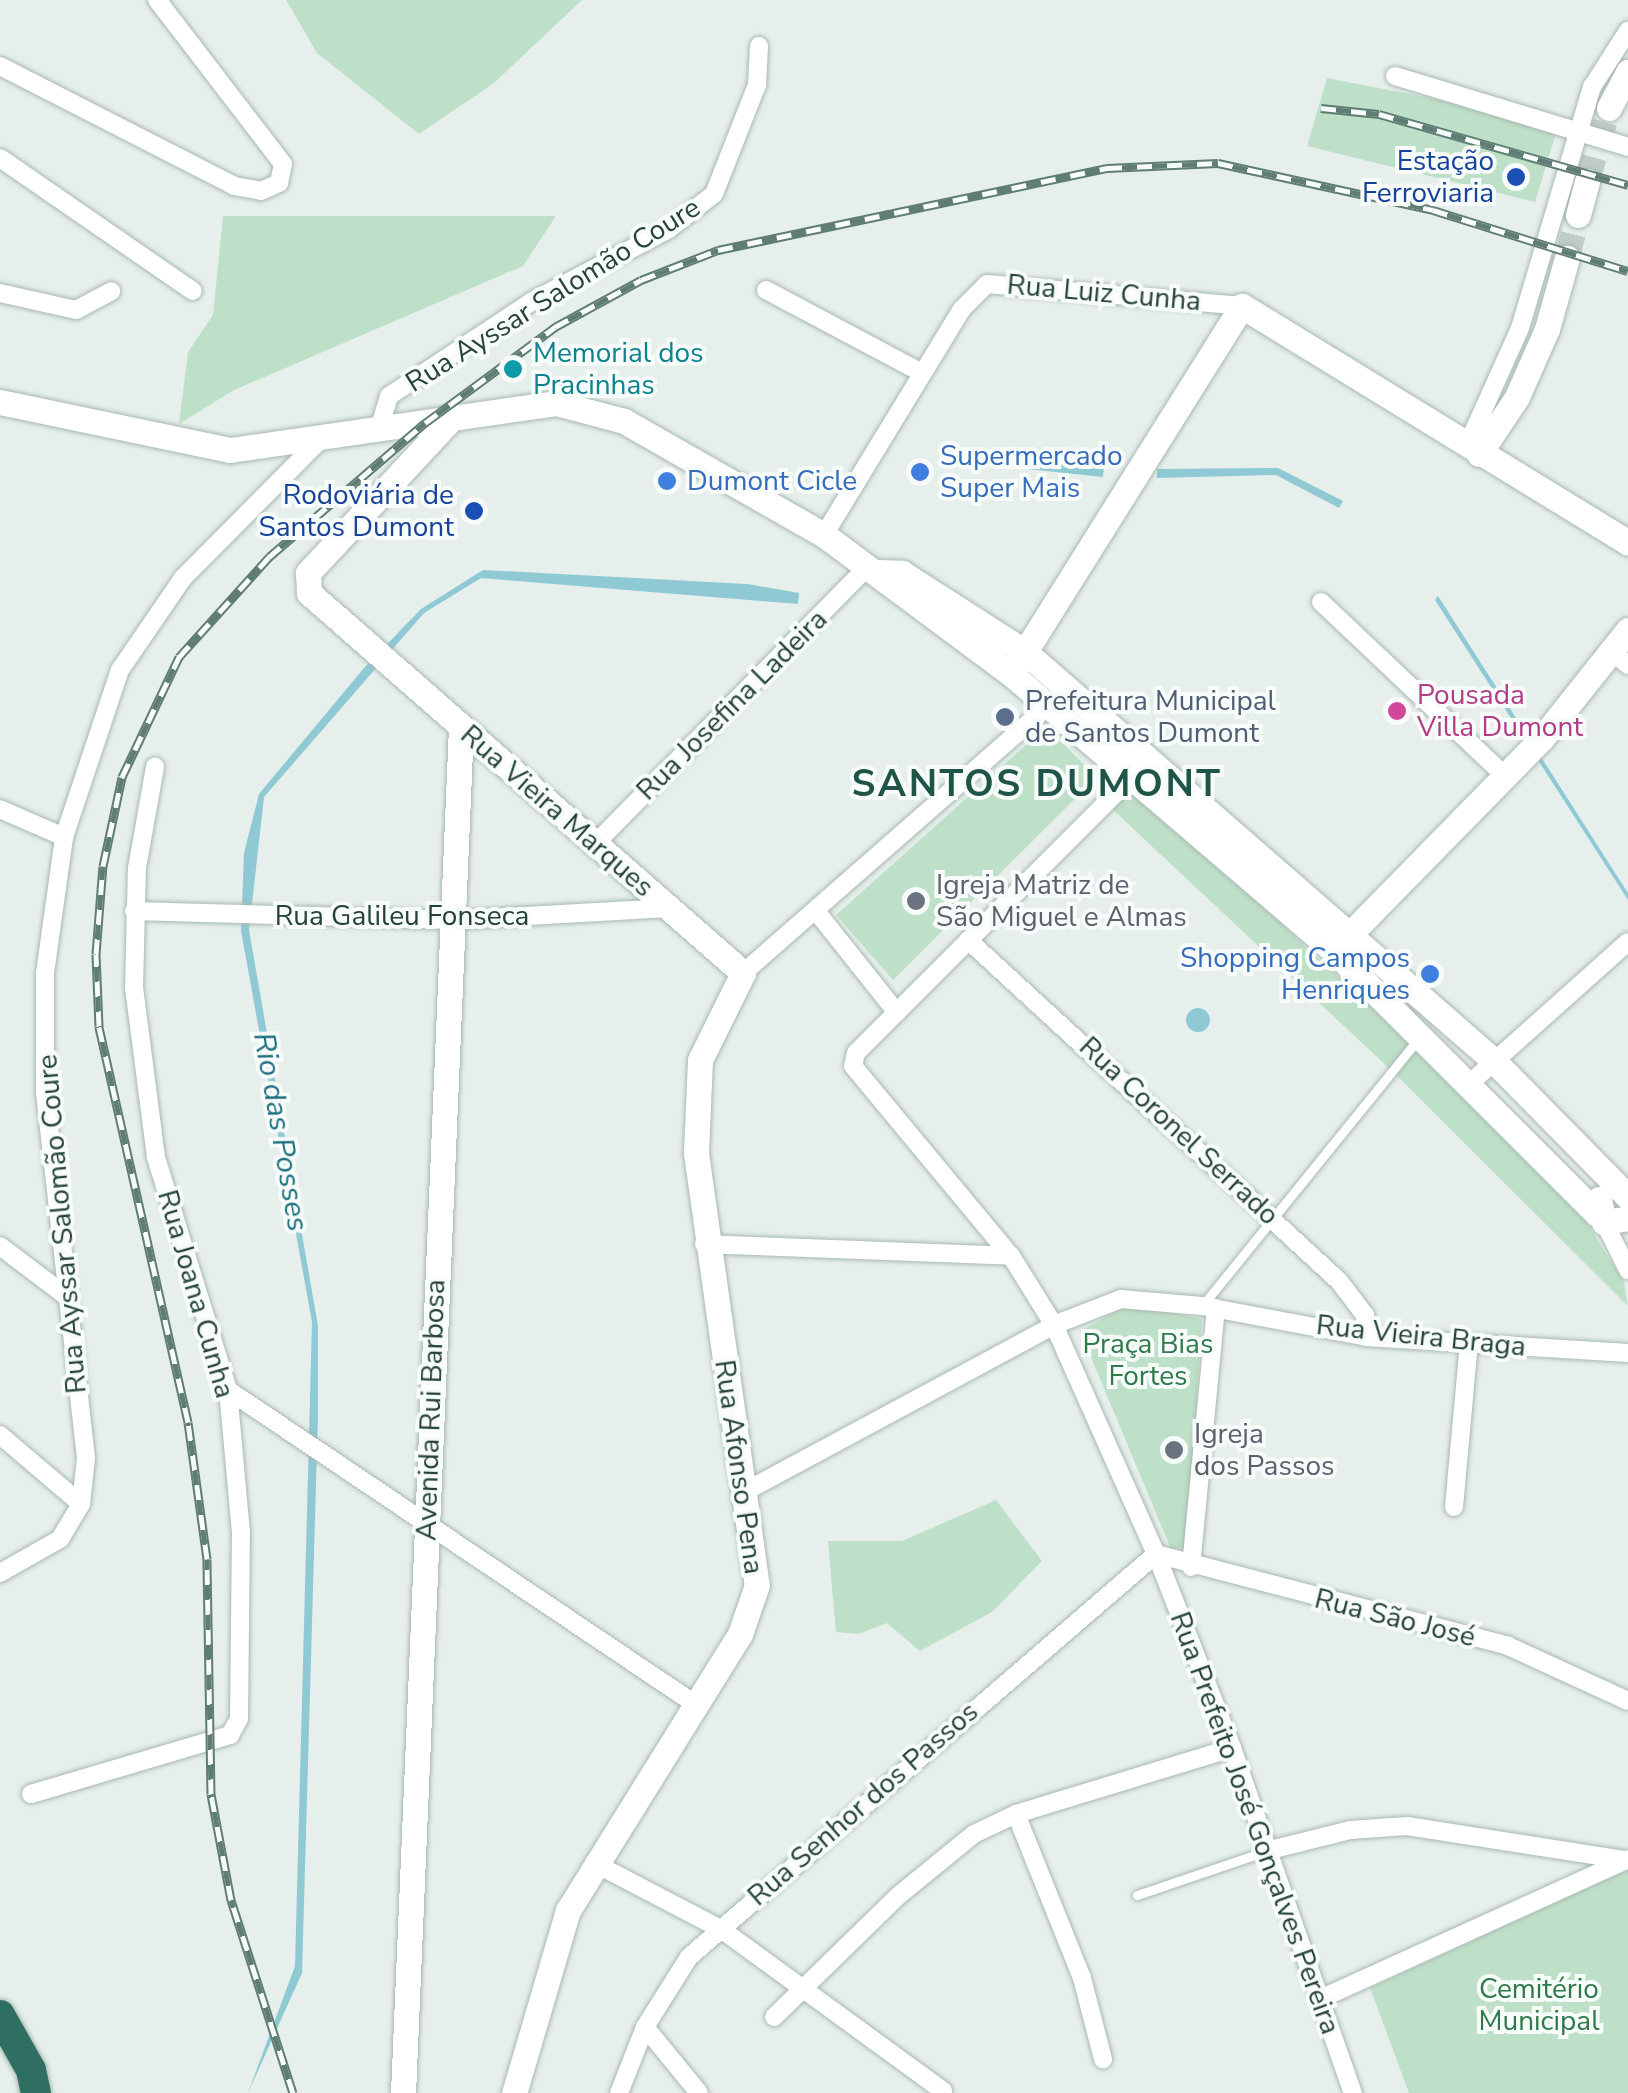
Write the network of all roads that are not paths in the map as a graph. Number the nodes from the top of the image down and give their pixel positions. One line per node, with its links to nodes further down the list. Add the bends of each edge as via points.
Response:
1 (157, 0): 4 (street, via 276,153 285,174 279,183 261,191 234,186)
2 (1628, 31): 8 (street, via 1602,65)
3 (759, 46): 22 (street, Rua Ayssar Salomão Coure, via 757,85 714,194 669,229 531,302 389,396)
4 (0, 66)
5 (1628, 72): 7 (main road)
6 (1394, 76): 8 (street)
7 (1609, 108)
8 (1576, 134): 9 (street); 24 (street, via 1520,328)
9 (1628, 147)
10 (0, 158): 16 (street)
11 (1587, 181): 12 (main road)
12 (1578, 215)
13 (1566, 258): 24 (main road, via 1547,328 1517,398)
14 (766, 290): 19 (street)
15 (111, 291): 17 (street, via 76,310)
16 (193, 291)
17 (0, 294)
18 (1242, 306): 19 (street, Rua Luiz Cunha, via 987,284 962,309); 24 (main road, Rua Luiz Cunha); 30 (main road)
19 (922, 374): 25 (street, Rua Luiz Cunha)
20 (0, 402): 23 (main road, via 230,450)
21 (450, 420): 22 (main road); 25 (main road, via 556,403 597,409); 34 (main road, Rua Vieira Marques, via 308,573 309,593)
22 (379, 429): 23 (main road)
23 (320, 440): 40 (street, Rua Ayssar Salomão Coure, via 183,578 120,670)
24 (1473, 450): 26 (main road, Rua Luiz Cunha)
25 (824, 535): 27 (main road)
26 (1628, 543)
27 (873, 569): 30 (main road, via 902,573); 32 (main road, via 892,592); 41 (street, Rua Josefina Ladeira)
28 (1321, 602): 36 (street, via 1368,646)
29 (1628, 630): 31 (main road)
30 (1026, 652): 32 (main road); 35 (main road)
31 (1620, 658): 36 (main road)
32 (1010, 674): 33 (main road)
33 (1048, 706): 35 (main road, via 1065,703); 38 (main road); 44 (street)
34 (460, 727): 41 (main road, Rua Vieira Marques); 46 (main road, Avenida Rui Barbosa)
35 (1151, 758): 38 (street); 47 (main road)
36 (1521, 760): 47 (main road)
37 (155, 768): 45 (street, Rua Joana Cunha)
38 (1131, 777): 42 (main road); 48 (street)
39 (0, 808): 40 (street)
40 (64, 837): 61 (street, Rua Ayssar Salomão Coure, via 45,973 45,1093)
41 (595, 844): 43 (main road, Rua Vieira Marques)
42 (1256, 884): 47 (main road, via 1324,928); 52 (main road)
43 (669, 908): 46 (street, Rua Galileu Fonseca); 50 (main road, Rua Vieira Marques)
44 (816, 911): 50 (street); 51 (street)
45 (134, 912): 46 (street, Rua Galileu Fonseca); 67 (street, Rua Joana Cunha, via 134,988 156,1157)
46 (455, 920): 72 (main road, Avenida Rui Barbosa)
47 (1352, 932): 53 (main road)
48 (968, 940): 51 (street); 56 (street, Rua Coronel Serrado)
49 (1628, 942): 53 (street)
50 (743, 972): 57 (main road, Rua Afonso Pena, via 700,1060 696,1153)
51 (897, 1013): 59 (street, via 856,1053 856,1074)
52 (1420, 1037): 54 (main road); 56 (lane)
53 (1493, 1060): 54 (street); 55 (main road)
54 (1469, 1084): 55 (main road)
55 (1618, 1216): 60 (street)
56 (1274, 1218): 62 (lane); 64 (street, Rua Coronel Serrado, via 1358,1302)
57 (704, 1244): 59 (street); 69 (main road, Rua Afonso Pena)
58 (0, 1246): 61 (street)
59 (1011, 1256): 63 (street)
60 (1628, 1270)
61 (66, 1296): 70 (street, Rua Ayssar Salomão Coure, via 86,1458)
62 (1209, 1307): 63 (street, via 1121,1299); 64 (street, Rua Vieira Braga); 74 (street)
63 (1054, 1325): 69 (street); 73 (street)
64 (1368, 1337): 65 (street, Rua Vieira Braga)
65 (1469, 1343): 66 (street, Rua Vieira Braga); 71 (street)
66 (1628, 1353)
67 (228, 1390): 72 (street); 79 (street, Rua Joana Cunha, via 241,1533 235,1728 210,1742)
68 (0, 1435): 70 (street)
69 (746, 1491): 77 (main road, Rua Afonso Pena, via 758,1585 740,1634)
70 (81, 1504): 75 (street, via 60,1539)
71 (1454, 1507)
72 (427, 1525): 77 (street); 94 (main road, Avenida Rui Barbosa)
73 (1156, 1554): 74 (street, Rua São José); 78 (street, Rua Prefeito José Gonçalves Pereira); 85 (street, Rua Senhor dos Passos)
74 (1191, 1568): 76 (street, Rua São José, via 1508,1646)
75 (0, 1573)
76 (1628, 1701)
77 (696, 1704): 83 (main road, Rua Afonso Pena)
78 (1232, 1748): 80 (street); 81 (street, Rua Prefeito José Gonçalves Pereira)
79 (31, 1794)
80 (1016, 1814): 86 (street, via 936,1862); 91 (street, via 1082,1978)
81 (1266, 1851): 82 (street, via 1350,1830 1407,1826); 84 (lane); 87 (street, Rua Prefeito José Gonçalves Pereira)
82 (1627, 1859): 87 (street)
83 (594, 1862): 85 (street); 95 (main road, Rua Afonso Pena, via 568,1910)
84 (1137, 1895)
85 (721, 1929): 86 (street); 90 (street, Rua Senhor dos Passos, via 689,1957)
86 (803, 1990): 89 (street); 92 (street)
87 (1320, 1999): 98 (street, Rua Prefeito José Gonçalves Pereira)
88 (0, 2015): 93 (highway, via 31,2070)
89 (774, 2017)
90 (646, 2027): 96 (street, Rua Senhor dos Passos); 97 (street)
91 (1103, 2059)
92 (943, 2091)
93 (36, 2093)
94 (403, 2093)
95 (514, 2093)
96 (619, 2093)
97 (699, 2093)
98 (1352, 2093)

